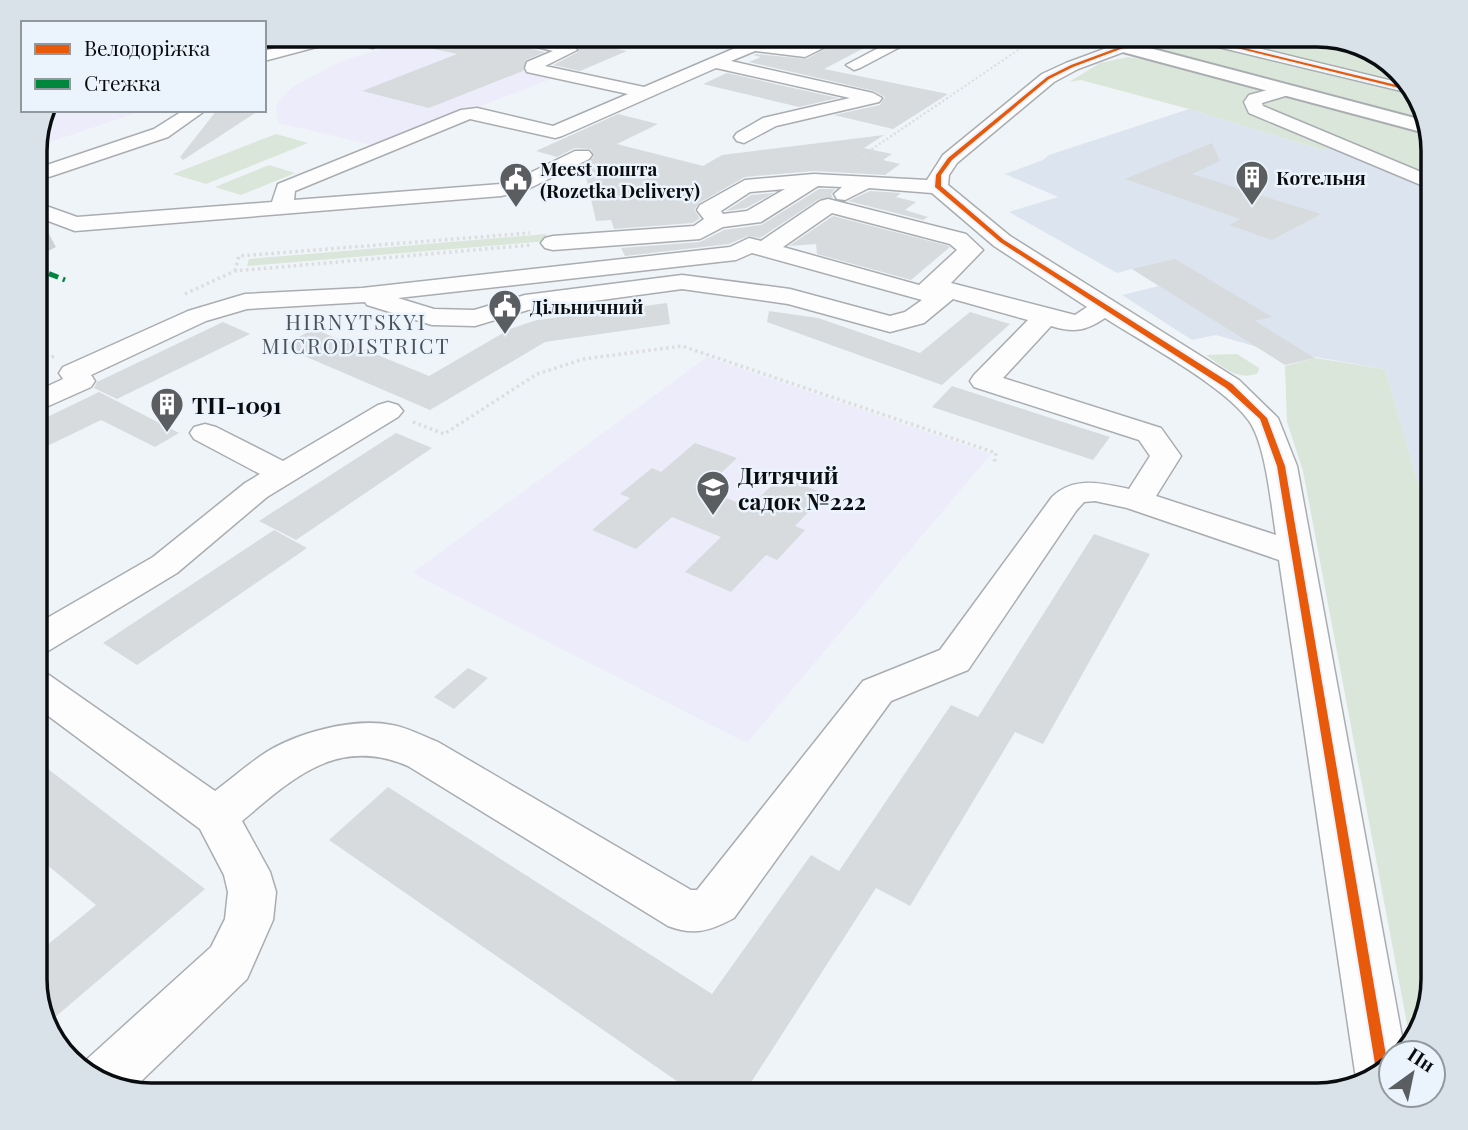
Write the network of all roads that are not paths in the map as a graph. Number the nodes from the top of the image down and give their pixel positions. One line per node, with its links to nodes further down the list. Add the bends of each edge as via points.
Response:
1 (298, 47): 9 (street)
2 (556, 47): 15 (street, via 569,50 533,68)
3 (752, 47): 10 (street)
4 (771, 47): 5 (street, via 805,52)
5 (816, 47)
6 (889, 47): 11 (street)
7 (1125, 47): 14 (main road); 24 (street, via 1048,78 950,159 939,172)
8 (1235, 47): 13 (street)
9 (266, 55)
10 (716, 63): 12 (street); 15 (street)
11 (855, 65)
12 (796, 81): 16 (street); 19 (street, via 873,98 770,122)
13 (1398, 87)
14 (1286, 90): 18 (main road); 22 (street, via 1255,99 1255,109)
15 (647, 93): 26 (street, via 555,132 467,114 285,188)
16 (768, 96)
17 (194, 112): 21 (street, via 161,133)
18 (1417, 125)
19 (744, 137)
20 (582, 155): 26 (street, via 509,188)
21 (47, 169)
22 (1421, 179)
23 (865, 181): 24 (street); 25 (street); 30 (street, via 820,180 753,217 717,221 700,232)
24 (938, 187): 34 (street, via 1002,241)
25 (828, 206): 31 (street); 32 (street, via 967,244 971,250)
26 (282, 208): 28 (street)
27 (47, 213): 28 (street)
28 (75, 224): 29 (street)
29 (50, 236)
30 (553, 243)
31 (765, 249): 32 (street, via 916,292); 33 (street, via 748,245 736,253)
32 (941, 288): 33 (street, via 911,320 901,324 790,297 682,282 524,303 475,318 452,319); 35 (street)
33 (362, 295): 36 (street, via 223,307 73,373 81,382)
34 (1105, 306): 35 (street, via 1075,324); 41 (street, via 1229,386 1264,418 1281,466)
35 (1046, 317): 40 (street, via 984,380 1150,434 1166,456)
36 (47, 398)
37 (388, 411): 39 (street)
38 (205, 433): 39 (street)
39 (284, 474): 42 (street, via 256,490 165,565)
40 (1138, 501): 41 (street); 44 (street, via 1095,491 1074,494 1063,504 954,660 877,691 718,903 702,911 685,912 423,754 391,741 355,740 318,747 279,765)
41 (1295, 552): 45 (street)
42 (47, 635)
43 (47, 694): 44 (street)
44 (216, 816): 46 (street, via 247,872 252,892 249,920 229,963)
45 (1377, 1042)
46 (110, 1074)

